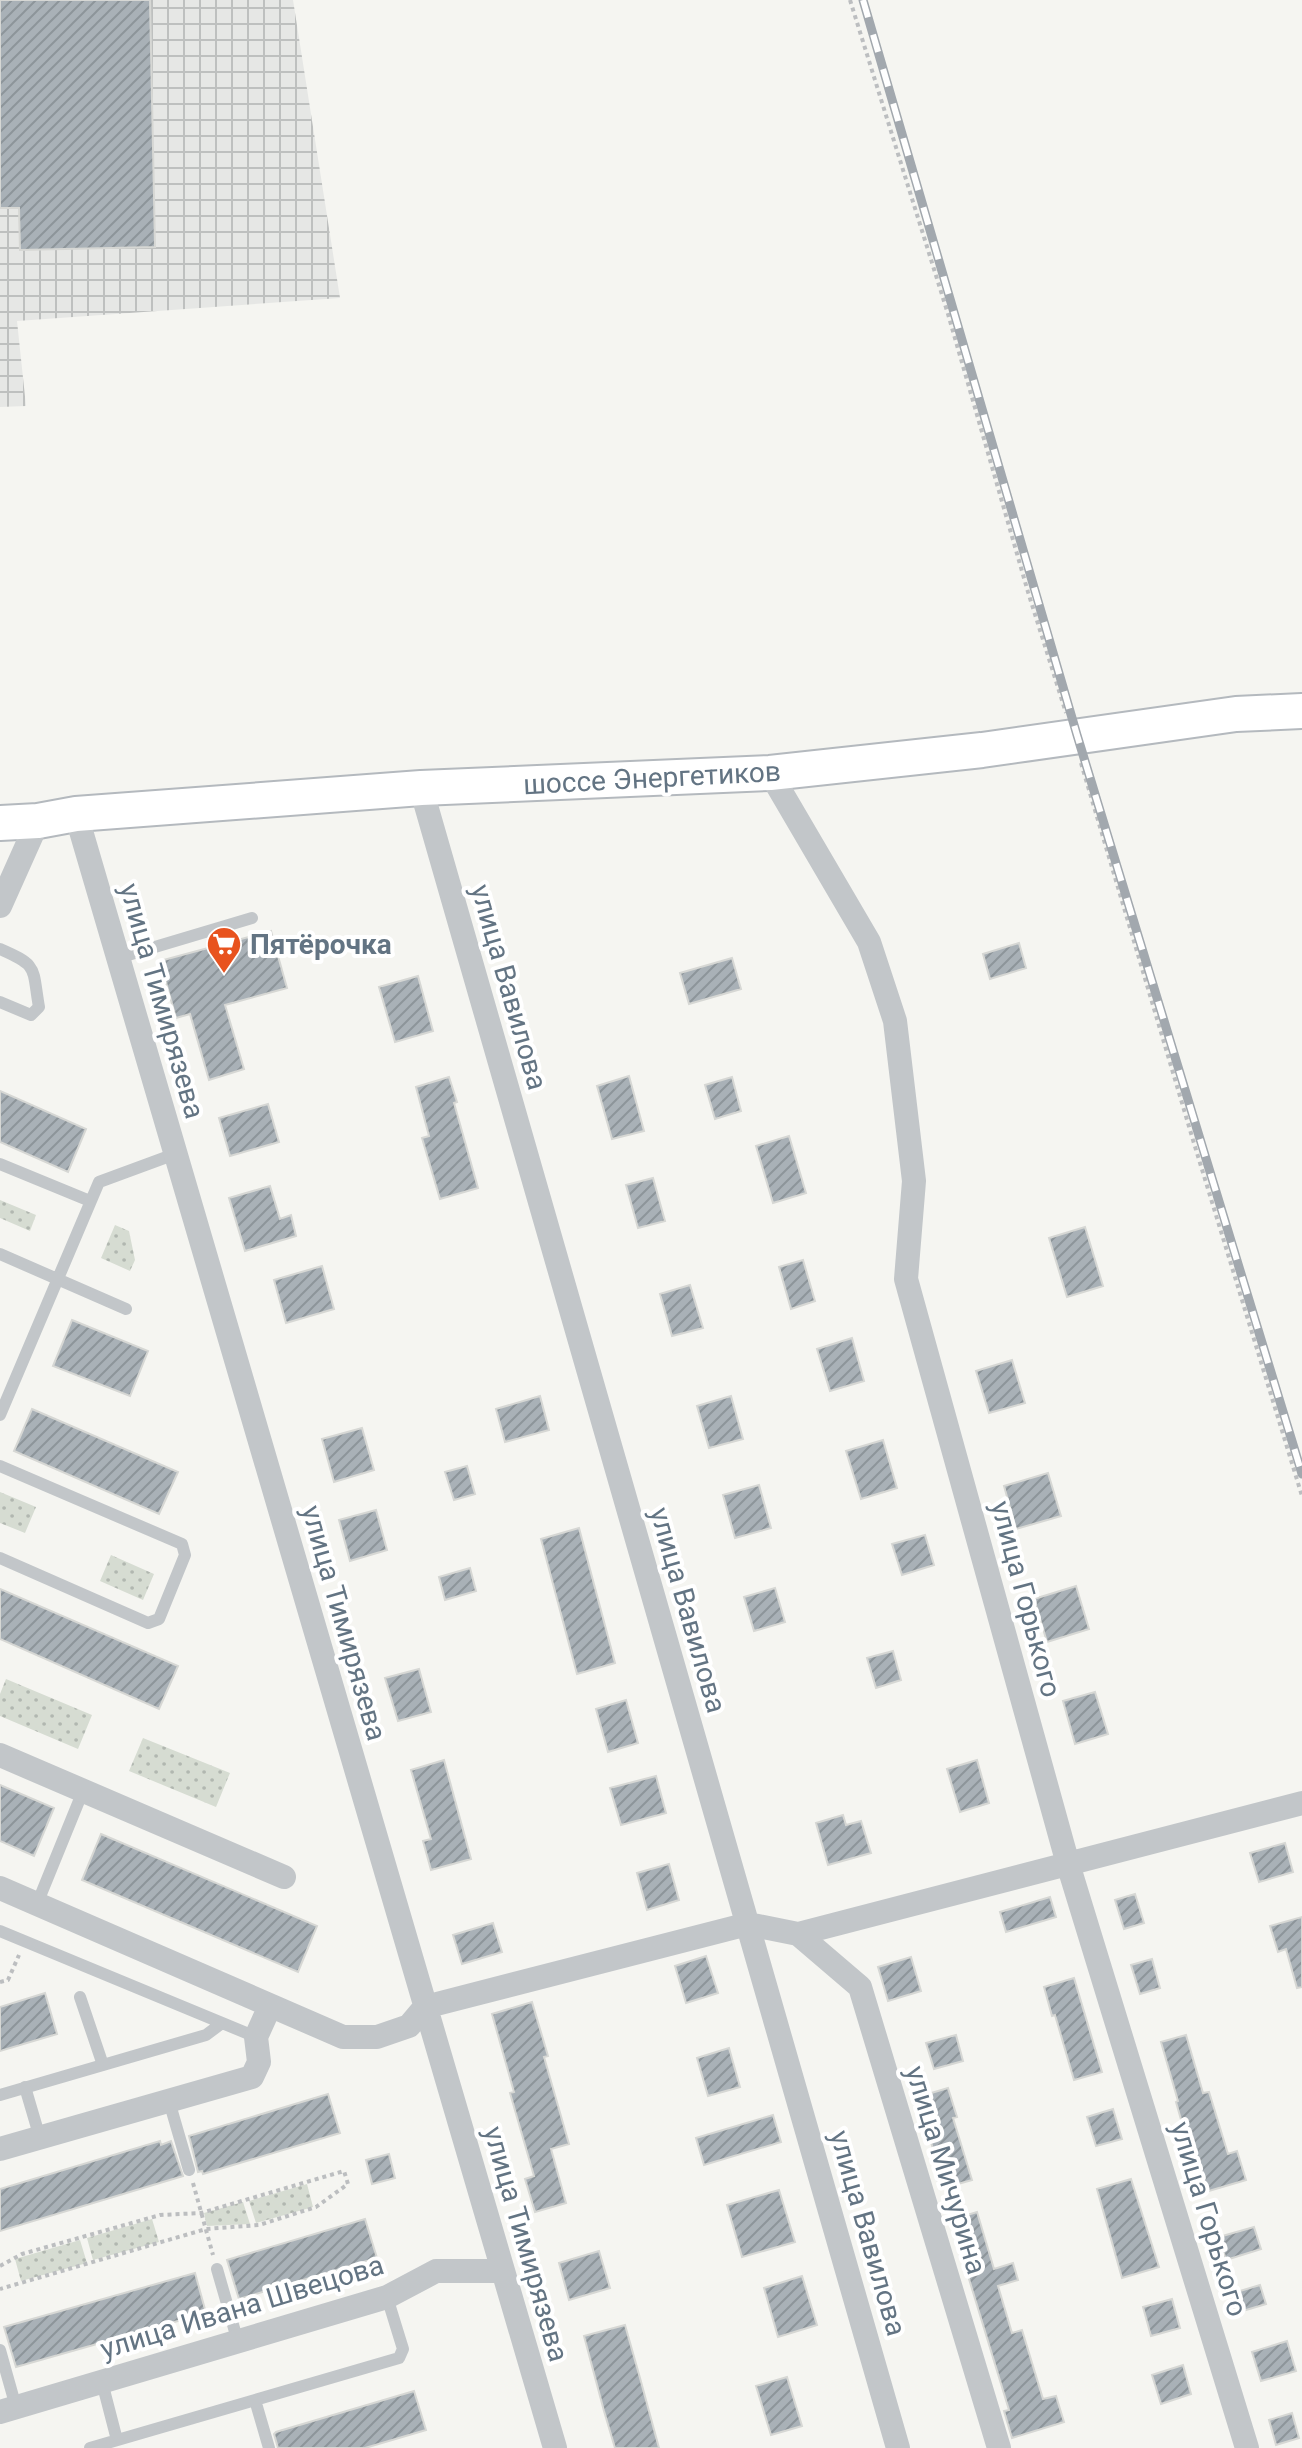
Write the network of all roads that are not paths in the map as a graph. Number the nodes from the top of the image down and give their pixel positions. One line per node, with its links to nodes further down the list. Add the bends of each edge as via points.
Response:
1 (1302, 711): 2 (main road, шоссе Энергетиков, via 1236,714)
2 (770, 773): 3 (main road, шоссе Энергетиков); 24 (street, улица Горького, via 869,942 895,1021 914,1181 906,1279)
3 (421, 788): 4 (main road, шоссе Энергетиков); 28 (street, улица Вавилова)
4 (76, 814): 5 (main road, шоссе Энергетиков); 10 (street, улица Тимирязева)
5 (38, 821): 6 (main road, шоссе Энергетиков); 7 (street)
6 (0, 823)
7 (0, 906)
8 (252, 918): 10 (lane)
9 (0, 949): 11 (lane, via 32,967 39,1007 31,1015)
10 (118, 958): 12 (street, улица Тимирязева)
11 (0, 1002)
12 (175, 1154): 14 (lane, via 99,1182); 33 (street, улица Тимирязева)
13 (0, 1164): 14 (lane)
14 (90, 1201): 16 (lane)
15 (0, 1254): 16 (lane)
16 (58, 1279): 17 (lane); 18 (lane)
17 (126, 1309)
18 (0, 1415)
19 (0, 1466): 20 (lane, via 182,1544 185,1555 159,1619 148,1623)
20 (0, 1558)
21 (0, 1755): 22 (street)
22 (83, 1791): 25 (street); 27 (lane)
23 (1302, 1803): 24 (street)
24 (1068, 1864): 30 (street); 57 (street, улица Горького)
25 (284, 1877)
26 (0, 1888): 27 (street)
27 (37, 1904): 32 (street)
28 (748, 1924): 30 (street); 33 (street); 55 (street, улица Вавилова)
29 (0, 1931): 34 (lane)
30 (798, 1934): 56 (street, улица Мичурина, via 860,1987)
31 (80, 1997): 36 (lane)
32 (270, 2006): 33 (street, via 343,2037 377,2037 409,2026); 35 (street)
33 (425, 2007): 44 (street, улица Тимирязева)
34 (222, 2023): 35 (lane); 36 (lane, via 206,2035)
35 (256, 2037): 39 (street, via 259,2062 252,2077)
36 (103, 2065): 37 (lane)
37 (25, 2087): 38 (lane); 40 (lane)
38 (0, 2095)
39 (169, 2101): 40 (street); 42 (lane)
40 (40, 2138): 41 (street)
41 (0, 2149)
42 (189, 2170)
43 (217, 2269): 46 (lane)
44 (503, 2271): 45 (street, улица Ивана Швецова, via 436,2271); 54 (street, улица Тимирязева)
45 (387, 2297): 46 (street, улица Ивана Швецова); 49 (lane, via 403,2349 399,2358)
46 (238, 2342): 48 (street, улица Ивана Швецова)
47 (0, 2350): 50 (lane)
48 (102, 2382): 50 (street, улица Ивана Швецова); 51 (lane)
49 (255, 2400): 51 (lane); 53 (lane)
50 (8, 2410)
51 (117, 2440): 52 (lane)
52 (90, 2448)
53 (269, 2448)
54 (555, 2448)
55 (898, 2448)
56 (999, 2448)
57 (1247, 2448)

